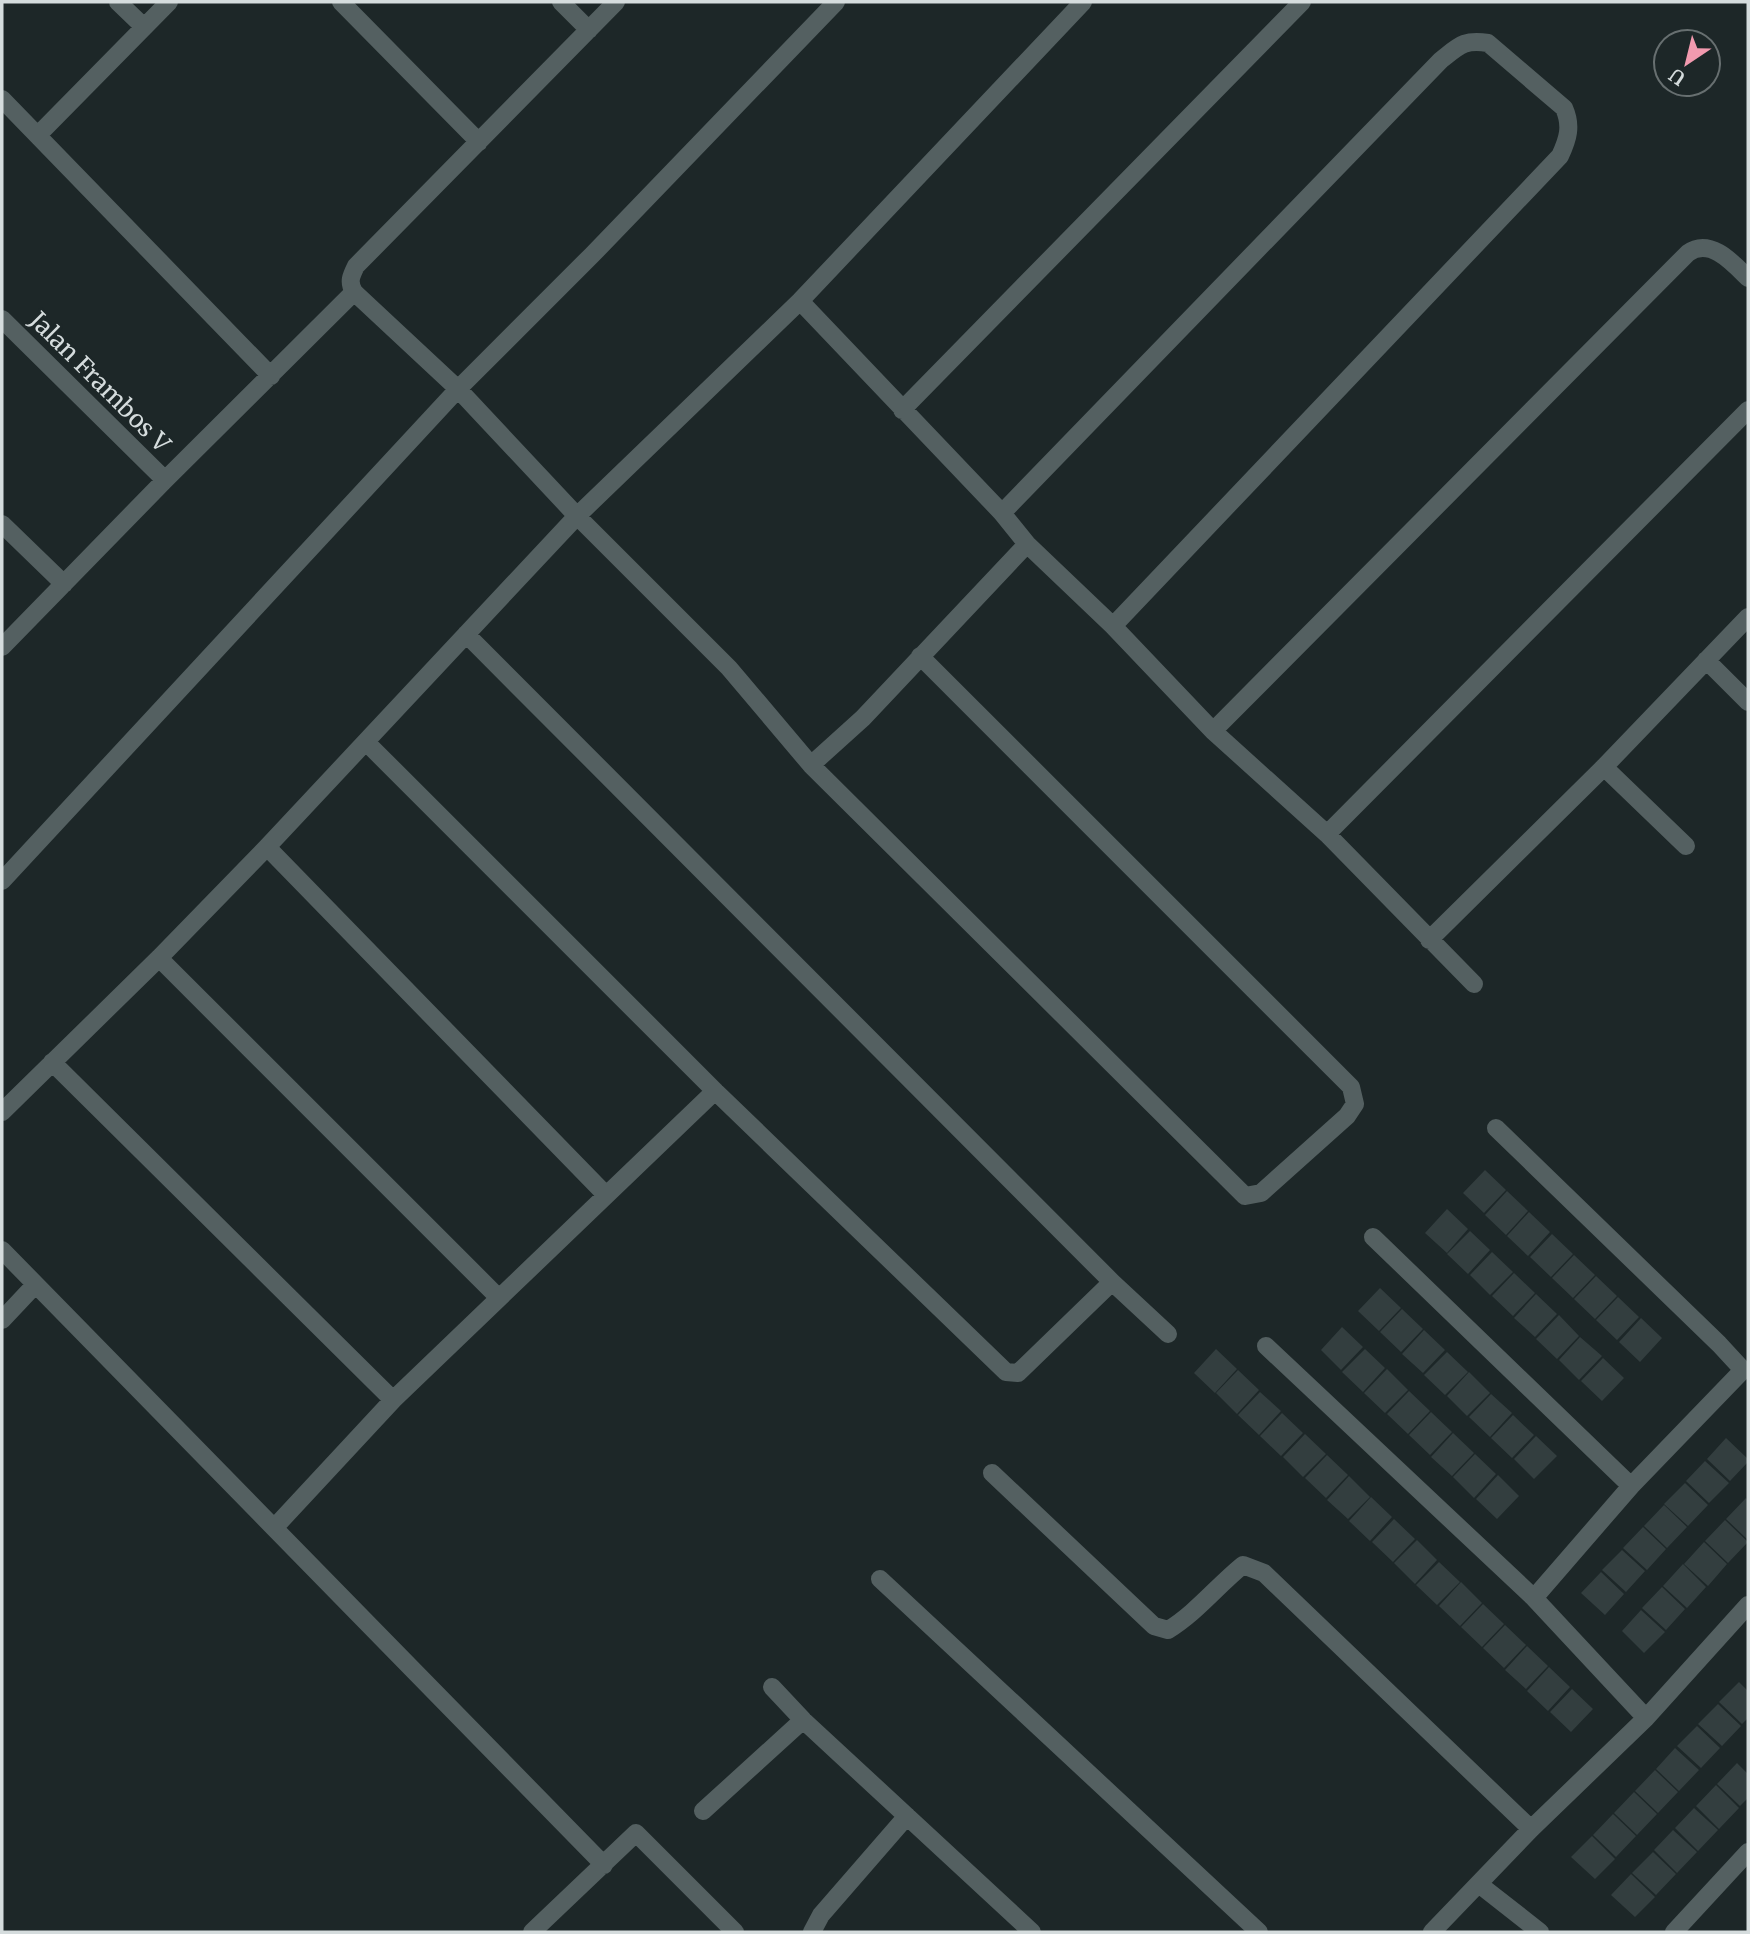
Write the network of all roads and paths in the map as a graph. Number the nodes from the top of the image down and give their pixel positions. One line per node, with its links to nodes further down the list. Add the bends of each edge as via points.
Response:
1 (118, 2): 9 (street)
2 (169, 2): 9 (street)
3 (341, 2): 13 (street)
4 (561, 2): 10 (street)
5 (616, 2): 10 (street)
6 (836, 2): 19 (street)
7 (1083, 2): 16 (street)
8 (1302, 2): 20 (street)
9 (144, 27): 12 (street)
10 (589, 30): 13 (street)
11 (2, 99): 12 (street)
12 (38, 135): 18 (street)
13 (479, 142): 15 (street, via 356,266 350,280)
14 (1748, 278): 35 (street, via 1724,255 1709,248 1688,253)
15 (354, 292): 18 (street); 19 (street)
16 (800, 301): 20 (street); 24 (street)
17 (2, 319): 22 (street, Jalan Frambos V)
18 (271, 376): 22 (street)
19 (458, 389): 24 (street); 42 (street)
20 (902, 410): 23 (street)
21 (1748, 410): 39 (street)
22 (164, 480): 27 (street)
23 (1002, 513): 26 (street); 29 (street, via 1458,46 1472,41 1488,43 1564,108 1568,139 1560,156)
24 (577, 516): 30 (street); 37 (street, via 729,668)
25 (2, 524): 27 (street)
26 (1027, 544): 29 (street); 32 (street)
27 (64, 584): 31 (street)
28 (1748, 617): 33 (street)
29 (1113, 626): 35 (street)
30 (466, 634): 36 (street); 53 (street)
31 (2, 647)
32 (920, 656): 37 (street, via 863,718); 37 (street, via 1351,1087 1355,1104 1347,1116 1261,1194 1245,1196)
33 (1706, 660): 34 (street); 38 (street)
34 (1748, 702)
35 (1213, 731): 39 (street)
36 (367, 743): 41 (street); 47 (street)
37 (811, 765)
38 (1604, 767): 40 (street); 43 (street)
39 (1327, 834): 43 (street)
40 (1686, 846)
41 (267, 847): 44 (street); 50 (street)
42 (2, 881)
43 (1429, 940): 45 (street)
44 (159, 958): 46 (street); 55 (street)
45 (1474, 984)
46 (52, 1062): 48 (street); 60 (street)
47 (715, 1091): 50 (street); 53 (street, via 1006,1372 1018,1373)
48 (2, 1112)
49 (1496, 1128): 59 (street)
50 (606, 1195): 55 (street)
51 (1373, 1237): 62 (street)
52 (2, 1250): 54 (street)
53 (1112, 1282): 57 (street)
54 (34, 1286): 56 (street); 63 (street)
55 (498, 1297): 60 (street)
56 (2, 1320)
57 (1168, 1334)
58 (1266, 1346): 65 (street)
59 (1746, 1373): 62 (street)
60 (393, 1400): 63 (street)
61 (992, 1473): 72 (street, via 1154,1626 1168,1630 1182,1621 1243,1565 1265,1573)
62 (1630, 1486): 65 (street)
63 (275, 1527): 74 (street)
64 (880, 1579): 80 (street)
65 (1534, 1598): 68 (street)
66 (1748, 1605): 68 (street)
67 (772, 1687): 69 (street)
68 (1646, 1718): 72 (street)
69 (803, 1720): 70 (street); 71 (street)
70 (703, 1811)
71 (907, 1816): 78 (street, via 821,1914); 79 (street)
72 (1531, 1829): 75 (street)
73 (1748, 1852): 83 (street)
74 (604, 1865): 76 (street); 77 (street, via 636,1833)
75 (1480, 1885): 81 (street); 82 (street)
76 (531, 1932)
77 (735, 1932)
78 (811, 1932)
79 (1032, 1932)
80 (1259, 1932)
81 (1432, 1932)
82 (1540, 1932)
83 (1674, 1932)

